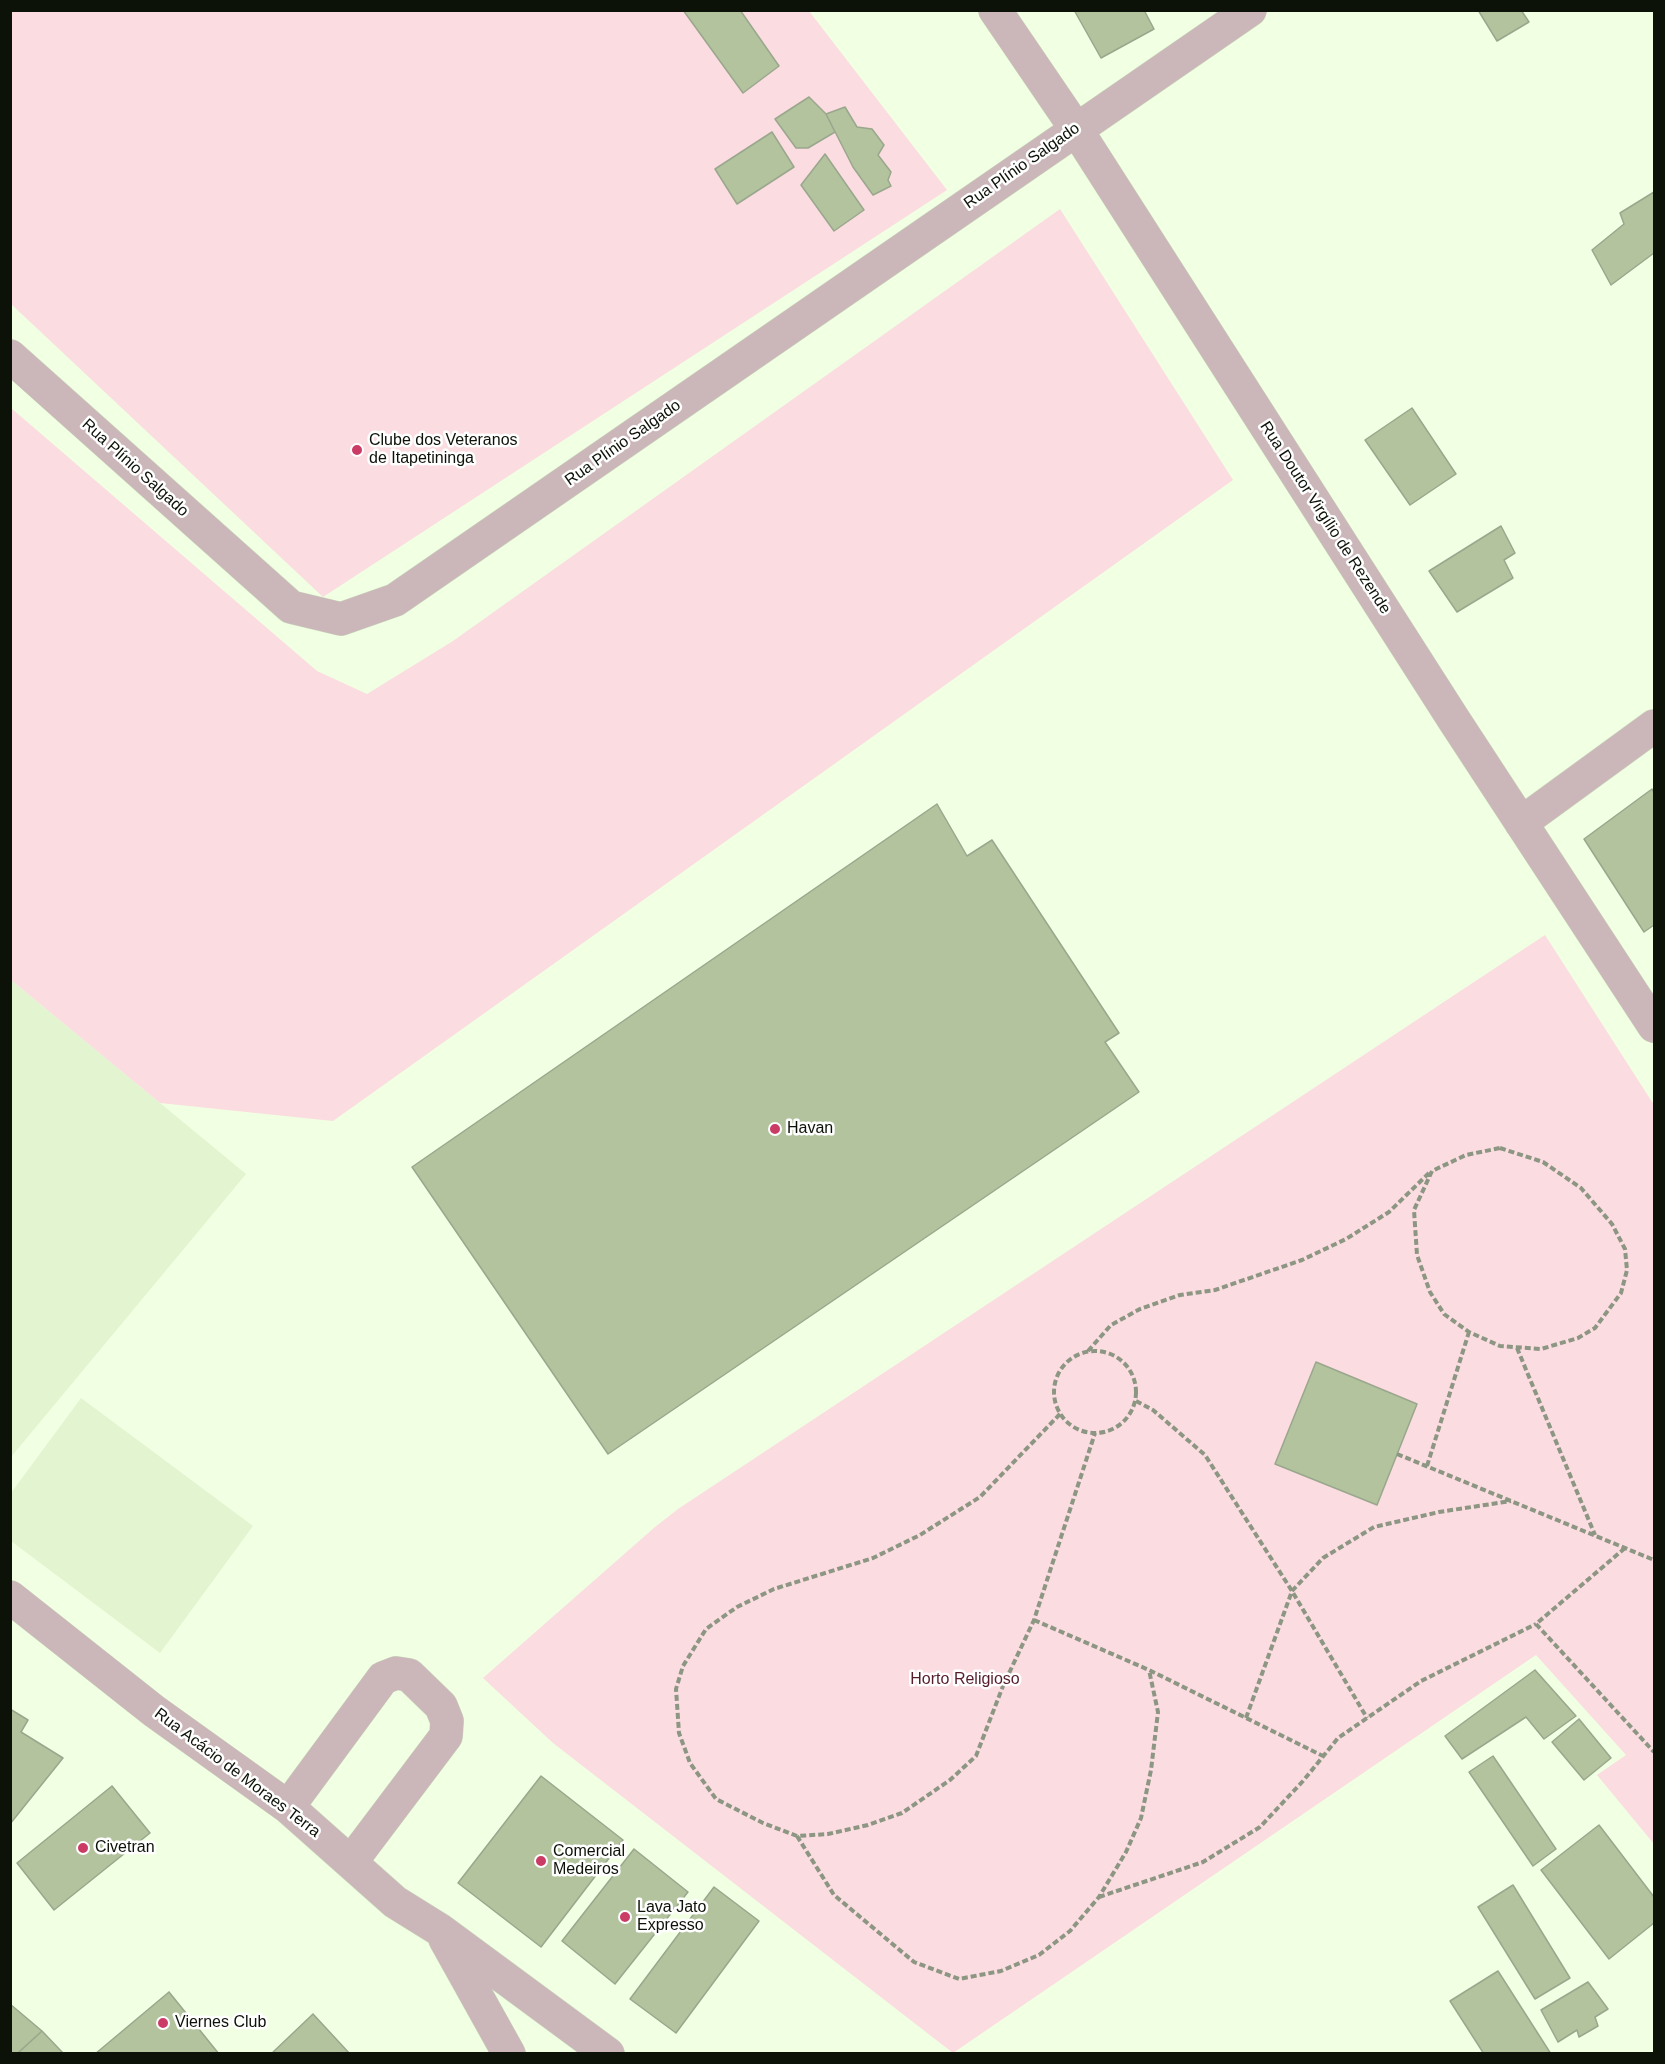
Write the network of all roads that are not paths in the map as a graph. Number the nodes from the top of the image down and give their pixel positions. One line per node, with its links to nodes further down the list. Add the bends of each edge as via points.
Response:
1 (995, 10): 3 (street, Rua Doutor Virgílio de Rezende)
2 (1250, 10): 3 (street, Rua Plínio Salgado)
3 (1076, 129): 4 (street, Rua Plínio Salgado, via 395,600 341,619 291,607); 6 (street, Rua Doutor Virgílio de Rezende)
4 (10, 356)
5 (1654, 726): 6 (street)
6 (1521, 823): 7 (street, Rua Doutor Virgílio de Rezende)
7 (1654, 1026)
8 (10, 1597): 9 (street, Rua Acácio de Moraes Terra, via 154,1711)
9 (288, 1807): 10 (street, Rua Acácio de Moraes Terra); 10 (street, via 383,1678 396,1673 409,1675 441,1707 447,1721 446,1736)
10 (351, 1862): 11 (street, Rua Acácio de Moraes Terra, via 395,1902)
11 (440, 1929): 12 (street, Rua Acácio de Moraes Terra); 13 (street)
12 (589, 2048)
13 (509, 2054)

